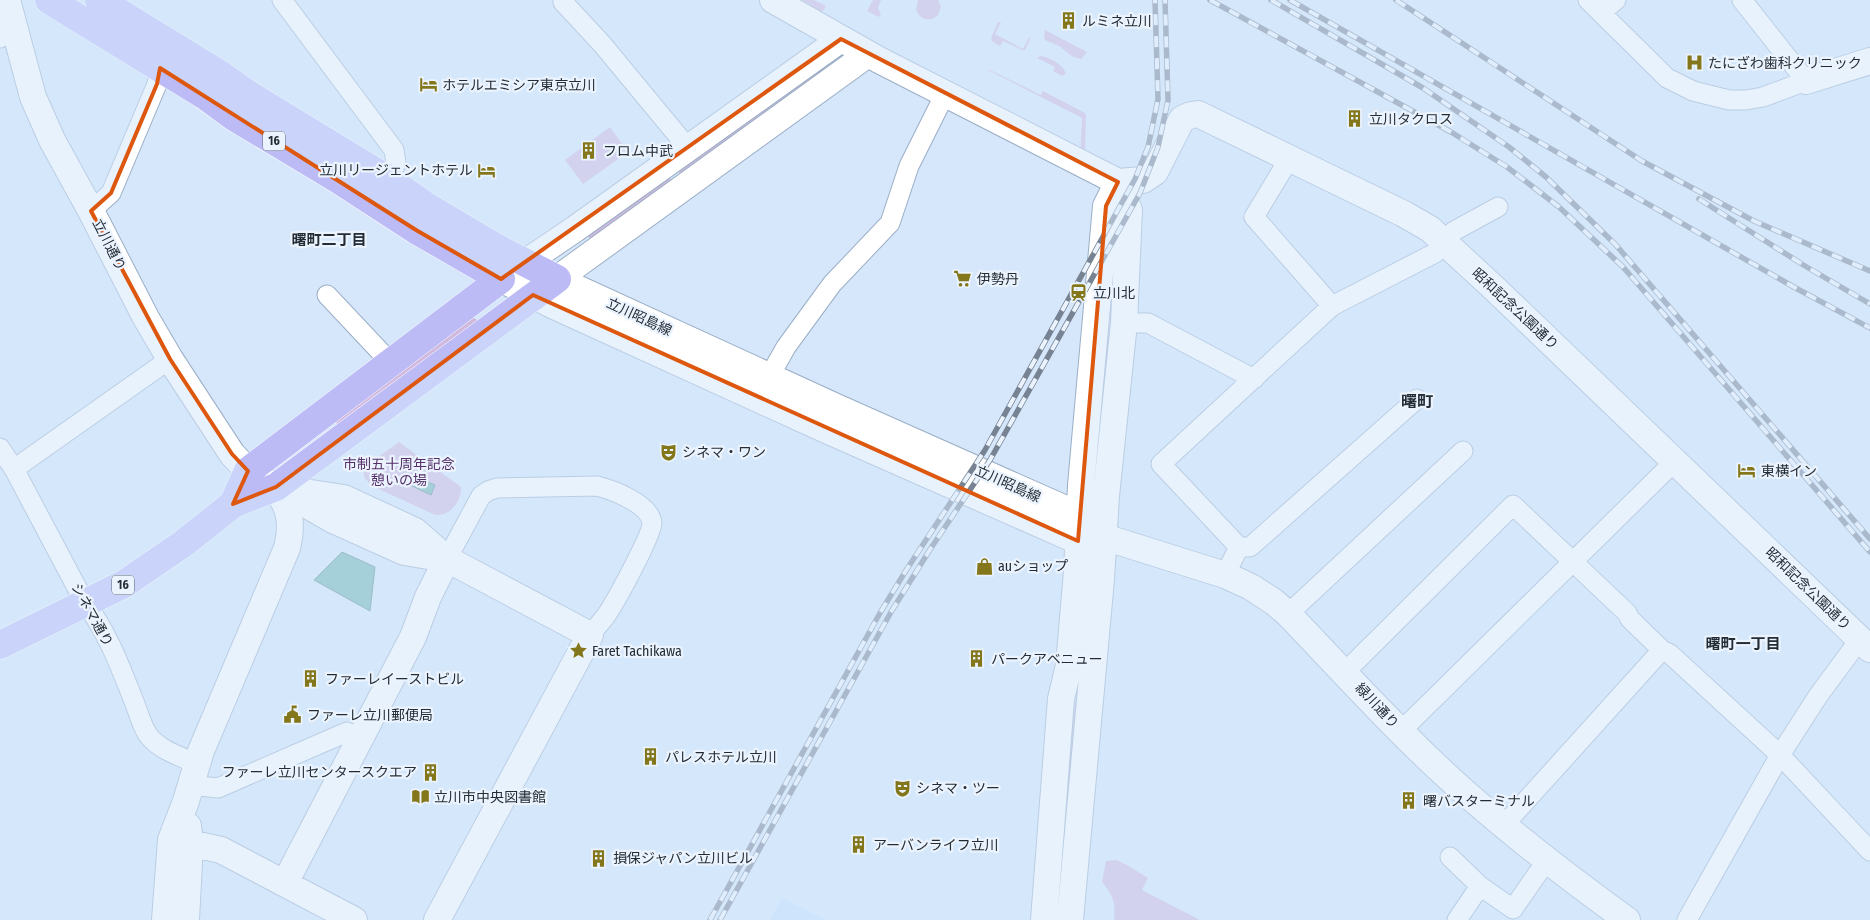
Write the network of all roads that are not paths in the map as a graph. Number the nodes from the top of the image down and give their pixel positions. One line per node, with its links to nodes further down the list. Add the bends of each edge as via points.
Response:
1 (8, 0): 10 (street, 立川通り)
2 (49, 0): 13 (main road, 16)
3 (99, 0): 13 (main road, 16)
4 (282, 0): 19 (street, via 394,150 396,163)
5 (564, 0): 17 (street)
6 (773, 0): 11 (street)
7 (1616, 0): 9 (street)
8 (1742, 0): 15 (street)
9 (1594, 6): 15 (street, via 1667,78 1693,91 1729,100 1746,100)
10 (6, 32): 22 (street, 立川通り, via 52,140)
11 (841, 39): 12 (street); 17 (street)
12 (868, 54): 16 (street); 26 (street)
13 (166, 57): 19 (main road, 16, via 222,75); 22 (street, via 112,193); 25 (main road, 16, via 416,230)
14 (1870, 61): 15 (street)
15 (1806, 81)
16 (945, 94): 20 (street); 33 (street, via 909,166 890,224 832,284 786,347)
17 (688, 148): 24 (street)
18 (1289, 159): 20 (street, 昭和記念公園通り, via 1198,114 1182,119 1155,172 1144,180); 23 (street, 昭和記念公園通り, via 1404,214 1430,229); 29 (street, via 1254,217)
19 (389, 180): 24 (main road, 16, via 426,206)
20 (1118, 182): 30 (street, via 1129,210); 43 (street, via 1106,206)
21 (1498, 207): 23 (street, via 1454,231)
22 (92, 211): 31 (street, 立川通り)
23 (1444, 242): 29 (street, via 1435,253); 38 (street, 昭和記念公園通り)
24 (525, 263): 25 (street); 26 (main road, 16)
25 (502, 279): 28 (street, 立川昭島線); 32 (main road, 16)
26 (556, 279): 28 (main road, 16); 33 (street, 立川昭島線)
27 (327, 295): 32 (street)
28 (533, 296): 41 (main road, 16); 45 (street, 立川昭島線)
29 (1332, 306): 34 (street)
30 (1124, 323): 34 (street, via 1148,324); 44 (street)
31 (170, 359): 39 (street); 40 (street, 立川通り, via 227,447)
32 (391, 363): 40 (main road, 16)
33 (769, 377): 43 (street, 立川昭島線)
34 (1254, 379): 46 (street, via 1161,464)
35 (1417, 399): 46 (street, via 1250,547)
36 (0, 448): 39 (street, シネマ通り)
37 (1463, 450): 51 (street)
38 (1675, 461): 48 (street); 53 (street, 昭和記念公園通り)
39 (14, 468): 50 (street, シネマ通り)
40 (248, 471): 41 (street, 立川通り); 42 (main road, 16)
41 (276, 488): 42 (main road, 16); 47 (street, 立川通り, via 333,520 404,552); 60 (street, via 290,517 286,548)
42 (233, 504): 50 (main road, 16, via 124,584)
43 (1079, 515): 44 (street, 立川昭島線); 45 (street)
44 (1104, 537): 45 (street); 49 (street, 緑川通り); 74 (street)
45 (1078, 541): 73 (street, via 1069,665 1061,700)
46 (1239, 547): 49 (street)
47 (446, 559): 52 (street, 立川通り); 52 (street, via 481,496 488,491 497,488 597,486 611,489 643,507 652,523 646,541 606,616); 58 (street, via 413,637)
48 (1573, 562): 55 (street); 56 (street, via 1513,505); 57 (street)
49 (1225, 575): 51 (street, 緑川通り, via 1251,587)
50 (85, 603): 54 (main road, 16); 60 (street, シネマ通り, via 97,619 147,734 166,749)
51 (1288, 614): 56 (street, 緑川通り)
52 (590, 635): 72 (street)
53 (1865, 644): 59 (street, via 1818,696)
54 (0, 645)
55 (1662, 650): 59 (street); 61 (street)
56 (1345, 672): 57 (street, 緑川通り)
57 (1401, 731): 61 (street, 緑川通り)
58 (360, 739): 60 (street, シネマ通り, via 347,732 218,788); 66 (street)
59 (1780, 755): 63 (street); 77 (street)
60 (191, 783): 62 (street)
61 (1504, 825): 65 (street, 緑川通り)
62 (180, 841): 66 (street, via 221,850); 68 (street)
63 (1868, 846)
64 (1450, 857): 67 (street)
65 (1547, 860): 69 (street); 76 (street, 緑川通り)
66 (285, 883): 71 (street)
67 (1480, 886): 69 (street); 75 (street)
68 (173, 901): 70 (street)
69 (1515, 916)
70 (186, 920)
71 (354, 920)
72 (438, 920)
73 (1044, 920)
74 (1070, 920)
75 (1457, 920)
76 (1628, 920)
77 (1687, 920)

